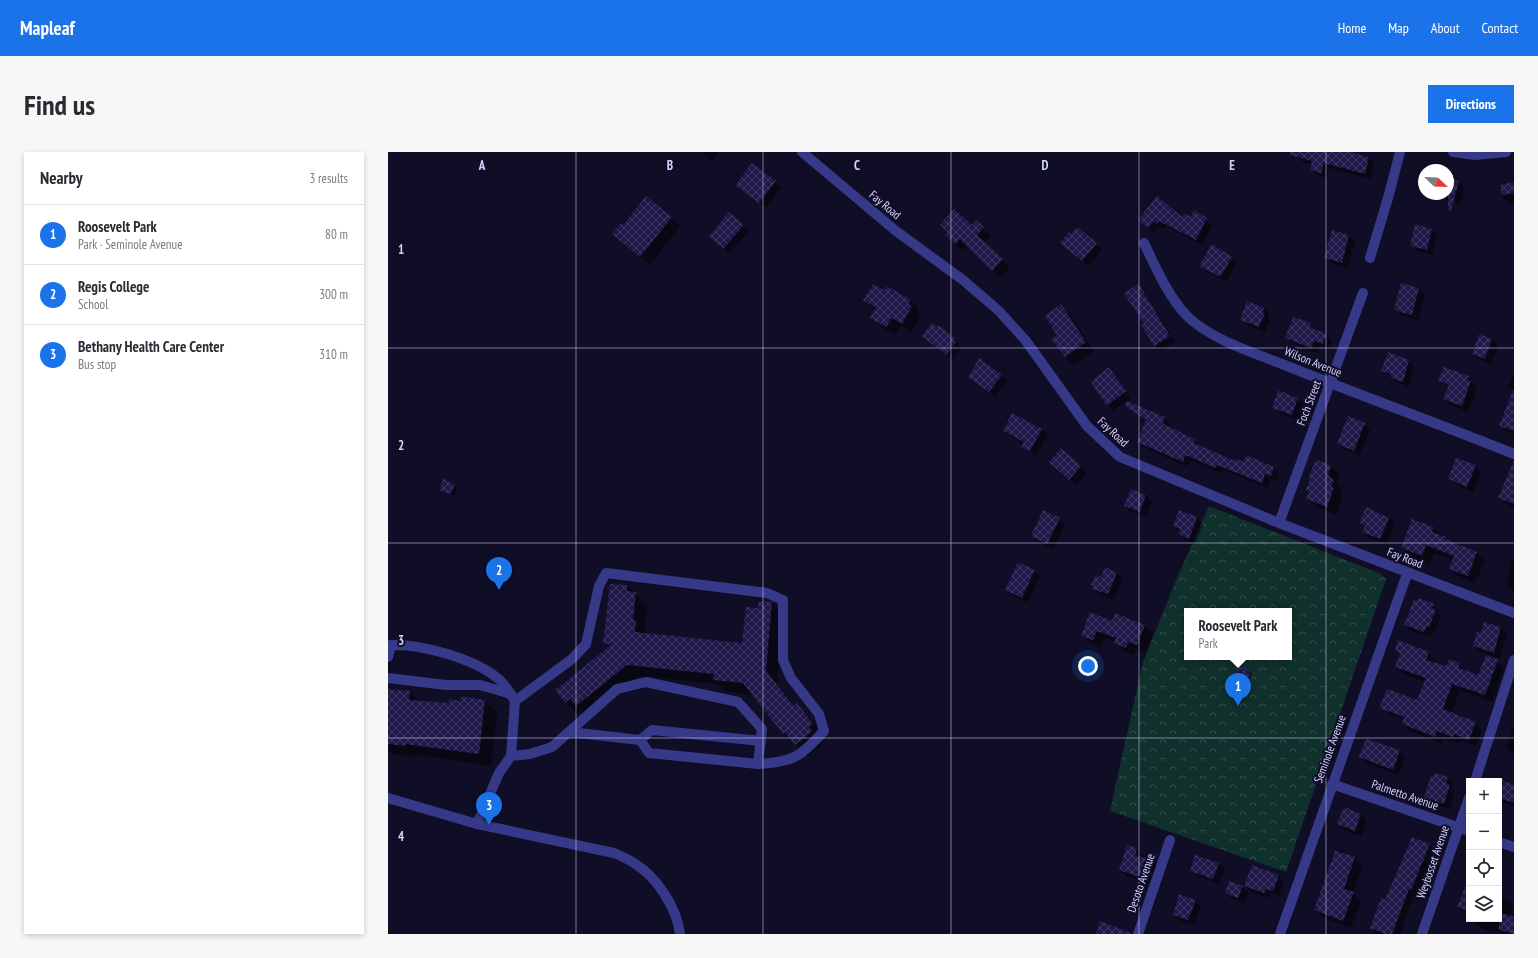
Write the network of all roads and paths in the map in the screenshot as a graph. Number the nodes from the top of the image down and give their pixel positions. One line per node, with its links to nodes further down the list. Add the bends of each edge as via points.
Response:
1 (802, 152): 10 (street, Fay Road, via 896,231 963,280 1000,311 1026,341 1087,426 1120,457)
2 (1400, 152): 6 (street)
3 (1453, 152): 4 (street, via 1475,156)
4 (1506, 152)
5 (1144, 243): 8 (street, Wilson Avenue, via 1173,297 1187,316 1200,326 1224,340)
6 (1370, 258)
7 (1363, 293): 8 (street, Foch Street)
8 (1331, 384): 9 (street, Wilson Avenue); 10 (street, Foch Street, via 1299,463)
9 (1514, 454)
10 (1279, 523): 11 (street, Fay Road)
11 (1407, 574): 12 (street, Fay Road); 24 (street, Seminole Avenue)
12 (1514, 613)
13 (390, 645): 14 (street); 17 (street, via 406,645 475,664 497,677)
14 (388, 657)
15 (1514, 660): 23 (street)
16 (388, 678): 17 (street, via 446,685 480,685)
17 (513, 697): 21 (street); 22 (street, via 572,659 586,644 599,586 606,573 767,593 783,600 783,660 791,678 819,714 824,731 804,752 782,763)
18 (570, 732): 19 (street); 20 (street, via 617,689 646,682 738,702 762,729); 21 (street, via 552,747 530,754)
19 (640, 740): 20 (street, via 652,730); 22 (street, via 649,752)
20 (761, 741): 22 (street)
21 (511, 756): 27 (street, via 499,773)
22 (758, 764)
23 (1476, 778)
24 (1332, 784): 28 (street, Palmetto Avenue); 35 (street, Seminole Avenue)
25 (388, 798): 27 (street)
26 (1466, 807): 28 (street, Weybosset Avenue)
27 (477, 824): 33 (street, via 614,853 635,863 658,884 679,921)
28 (1459, 828): 29 (street, Palmetto Avenue); 36 (street, Weybosset Avenue)
29 (1466, 830)
30 (1170, 840): 34 (street, Desoto Avenue)
31 (1502, 843): 32 (street)
32 (1514, 847)
33 (680, 934)
34 (1138, 934)
35 (1280, 934)
36 (1422, 934)

